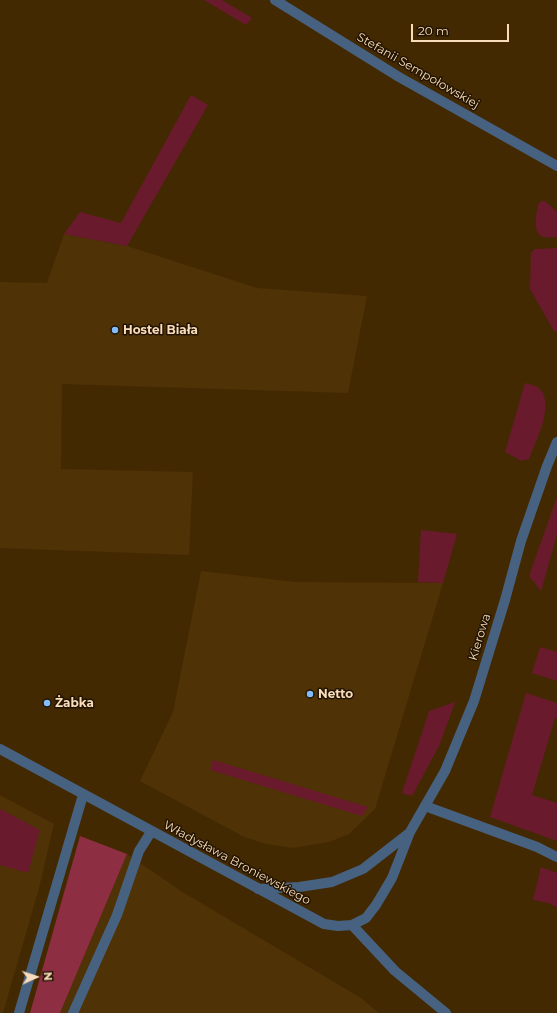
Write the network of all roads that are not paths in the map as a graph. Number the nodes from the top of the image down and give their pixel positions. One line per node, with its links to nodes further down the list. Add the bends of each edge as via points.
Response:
1 (275, 0): 2 (street, Stefanii Sempołowskiej, via 399,77)
2 (555, 166)
3 (557, 442): 6 (street, Kierowa, via 546,466 521,541 474,701 445,771)
4 (0, 749): 5 (street, Władysława Broniewskiego)
5 (83, 795): 7 (street, Władysława Broniewskiego); 12 (street)
6 (425, 806): 8 (street, Kierowa); 9 (street, via 537,847)
7 (151, 832): 10 (street, Władysława Broniewskiego); 13 (street, via 139,851 117,915)
8 (410, 832): 10 (street, Kierowa, via 363,869 332,882); 11 (street, Kierowa, via 392,878 376,905 366,918)
9 (557, 857)
10 (256, 889): 11 (street, Władysława Broniewskiego, via 324,924)
11 (352, 925): 14 (street, via 395,971)
12 (19, 1013)
13 (73, 1013)
14 (446, 1013)

